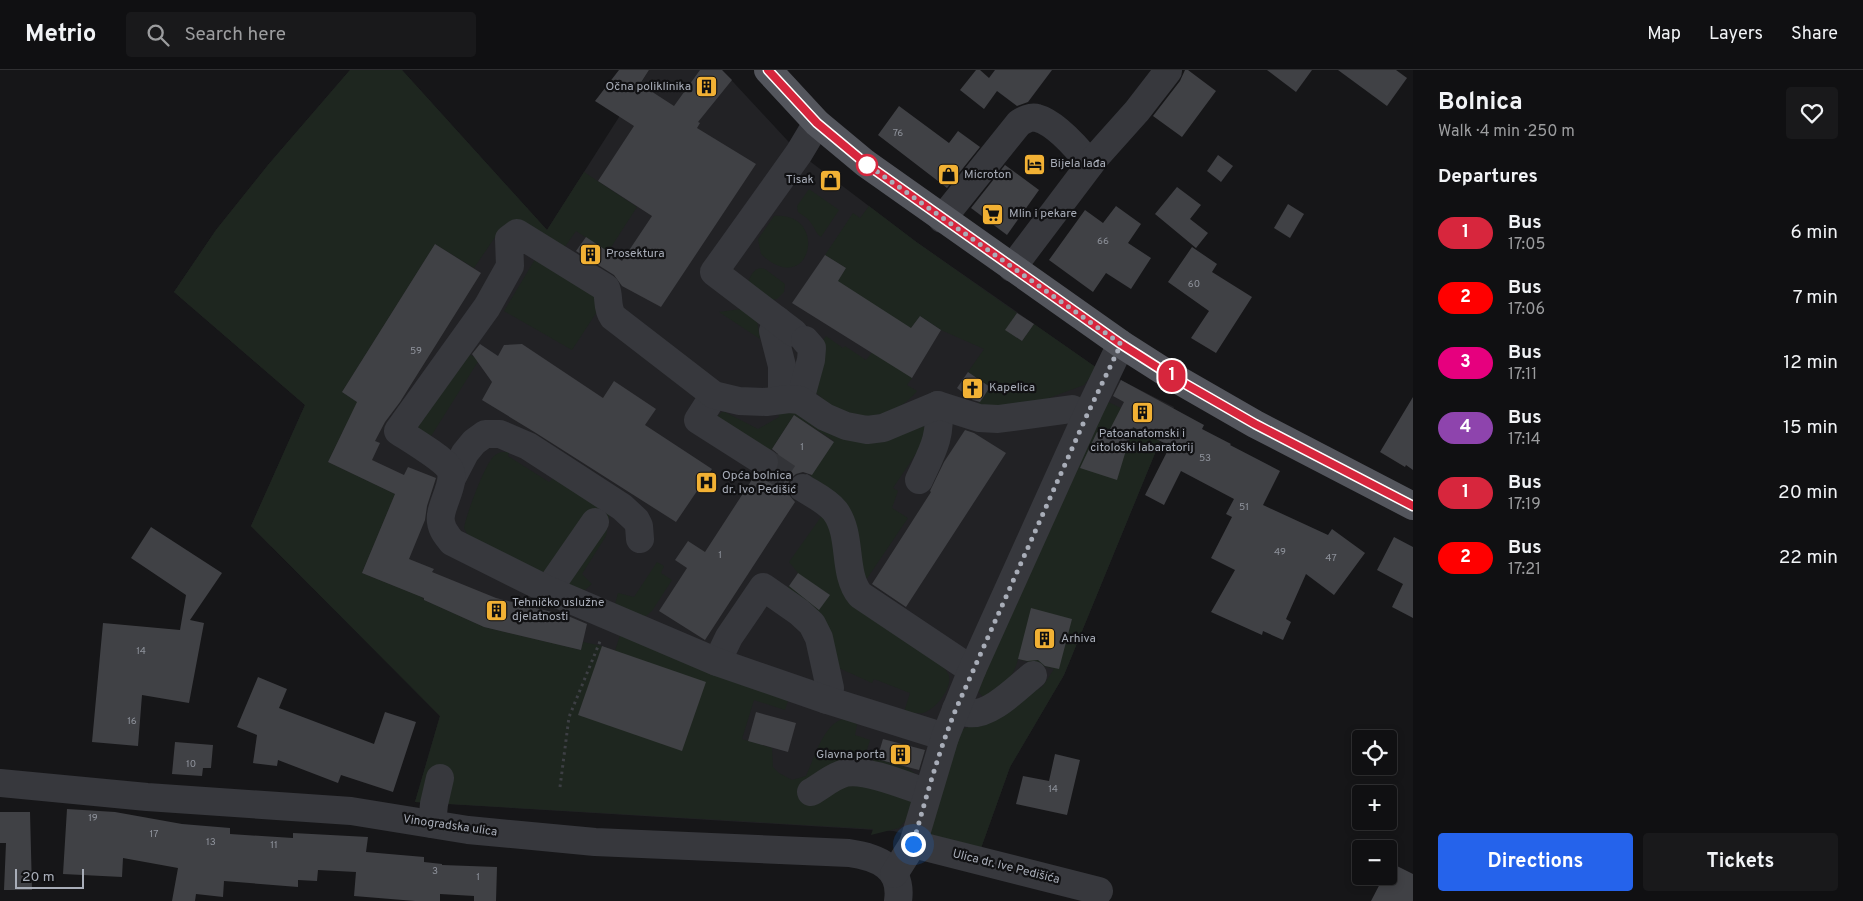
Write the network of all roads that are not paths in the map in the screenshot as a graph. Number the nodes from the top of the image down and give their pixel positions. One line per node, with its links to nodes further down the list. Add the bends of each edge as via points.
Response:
1 (768, 70): 3 (main road)
2 (1168, 71): 4 (street)
3 (817, 123): 5 (main road); 9 (street, via 800,153 714,272 812,348 811,360)
4 (1090, 164): 5 (street, via 1053,125 1036,117 1027,119 1019,123); 6 (street)
5 (942, 219): 6 (main road)
6 (1012, 268): 7 (main road)
7 (1121, 344): 11 (street); 16 (main road, via 1255,424)
8 (714, 395): 9 (street, via 766,402); 12 (street, via 698,420); 13 (street, via 613,317 608,308 606,288 517,233 509,239 510,266 500,286 398,431 443,462 450,469)
9 (791, 400): 10 (street, via 838,424 867,430 883,428)
10 (938, 405): 11 (street, via 979,418 998,419 1072,409); 14 (street, via 937,441)
11 (1087, 415): 21 (street)
12 (764, 462)
13 (452, 478): 18 (street, via 474,442 486,434 500,434 528,446 622,507 636,520); 19 (street, via 440,519 452,542)
14 (919, 480)
15 (804, 488): 21 (street, via 838,516 846,538 854,587 860,594)
16 (1413, 506)
17 (595, 522): 19 (street)
18 (640, 539)
19 (548, 590): 20 (street)
20 (717, 662): 23 (street); 23 (street, via 729,637 764,587 799,612 812,624 820,638 830,688)
21 (972, 670): 24 (street)
22 (1033, 675): 24 (street, via 1002,701 981,713 968,714)
23 (827, 700): 25 (street)
24 (956, 709): 25 (street)
25 (945, 737): 29 (street)
26 (440, 778): 30 (street)
27 (0, 783): 30 (street, Vinogradska ulica, via 351,811)
28 (811, 792): 29 (street, via 854,772)
29 (927, 793): 31 (street)
30 (432, 824): 32 (street, Vinogradska ulica, via 595,842 849,853 874,858)
31 (913, 844): 32 (street); 33 (street, Ulica dr. Ive Pedišića)
32 (894, 874): 34 (street, via 899,890)
33 (1099, 891)
34 (898, 901)

